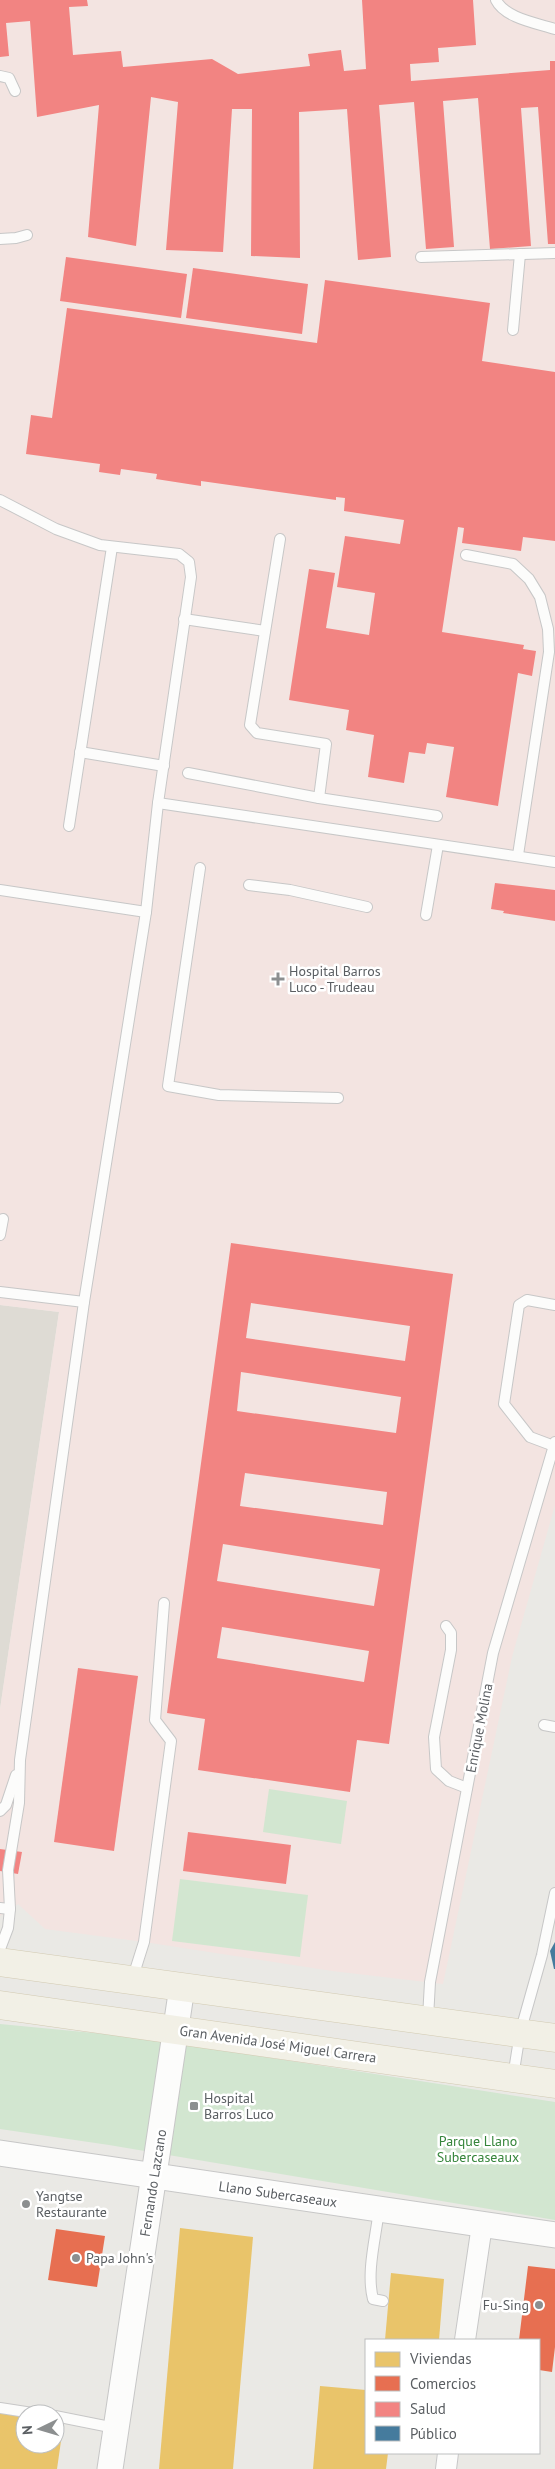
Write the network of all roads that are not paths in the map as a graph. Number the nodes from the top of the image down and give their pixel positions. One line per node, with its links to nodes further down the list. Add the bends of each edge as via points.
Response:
1 (496, 0): 2 (lane, via 500,8)
2 (555, 29)
3 (0, 76): 4 (lane, via 9,78)
4 (15, 91)
5 (27, 235): 6 (lane)
6 (0, 238)
7 (555, 253): 8 (lane)
8 (520, 254): 9 (lane); 10 (lane)
9 (421, 257)
10 (513, 330)
11 (0, 500): 13 (lane, via 69,534)
12 (280, 539): 16 (lane)
13 (112, 547): 15 (lane, via 179,554 189,562 191,577); 17 (lane)
14 (466, 555): 25 (lane, via 513,564 529,579 540,597 548,629 549,652)
15 (184, 618): 16 (lane); 18 (lane)
16 (265, 631): 20 (lane, via 250,725 257,733 326,744)
17 (80, 752): 18 (lane); 23 (lane)
18 (164, 766): 21 (lane)
19 (188, 773): 20 (lane)
20 (320, 798): 22 (lane)
21 (158, 803): 24 (lane); 31 (lane)
22 (437, 816)
23 (69, 826)
24 (438, 845): 25 (lane); 32 (lane)
25 (518, 855): 26 (lane)
26 (555, 862)
27 (200, 868): 33 (lane, via 168,1086 219,1095)
28 (249, 885): 30 (lane, via 290,890)
29 (0, 890): 31 (lane)
30 (367, 907)
31 (146, 912): 37 (lane)
32 (426, 915)
33 (338, 1098)
34 (2, 1219): 35 (lane)
35 (0, 1235)
36 (0, 1292): 37 (lane)
37 (84, 1302): 42 (lane)
38 (555, 1304): 39 (lane, via 527,1300 519,1305 504,1404 530,1436)
39 (554, 1444): 43 (lane, Enrique Molina, via 493,1653)
40 (164, 1603): 49 (lane, via 156,1720 171,1741 144,1942)
41 (446, 1626): 43 (lane, via 451,1633 450,1650 434,1737 436,1769 449,1781)
42 (20, 1760): 44 (lane, via 6,1805); 46 (lane, via 19,1803)
43 (467, 1788): 53 (lane, Enrique Molina, via 430,1982)
44 (0, 1810)
45 (555, 1893): 55 (lane)
46 (5, 1909): 47 (lane, via 8,1928)
47 (0, 1949)
48 (0, 1962): 49 (main road)
49 (132, 1980): 50 (main road)
50 (182, 1987): 52 (main road); 54 (street, Fernando Lazcano)
51 (0, 2006): 54 (main road, Gran Avenida José Miguel Carrera)
52 (383, 2014): 53 (main road); 57 (main road)
53 (428, 2020): 55 (main road)
54 (177, 2030): 57 (main road, Gran Avenida José Miguel Carrera); 61 (street, Fernando Lazcano)
55 (520, 2034): 56 (main road); 58 (lane)
56 (555, 2038)
57 (378, 2058): 58 (main road, Gran Avenida José Miguel Carrera)
58 (513, 2078): 59 (main road, Gran Avenida José Miguel Carrera)
59 (555, 2084)
60 (0, 2153): 61 (street, Llano Subercaseaux)
61 (155, 2176): 62 (street, Llano Subercaseaux); 70 (street, Fernando Lazcano)
62 (379, 2209): 63 (street, Llano Subercaseaux); 65 (lane, via 370,2288 373,2299)
63 (482, 2225): 64 (street, Llano Subercaseaux); 66 (street)
64 (555, 2236)
65 (383, 2301)
66 (465, 2339)
67 (0, 2408): 68 (lane)
68 (15, 2410)
69 (65, 2418): 70 (lane)
70 (116, 2428): 72 (street, Fernando Lazcano)
71 (448, 2454): 73 (street)
72 (110, 2469)
73 (446, 2469)

